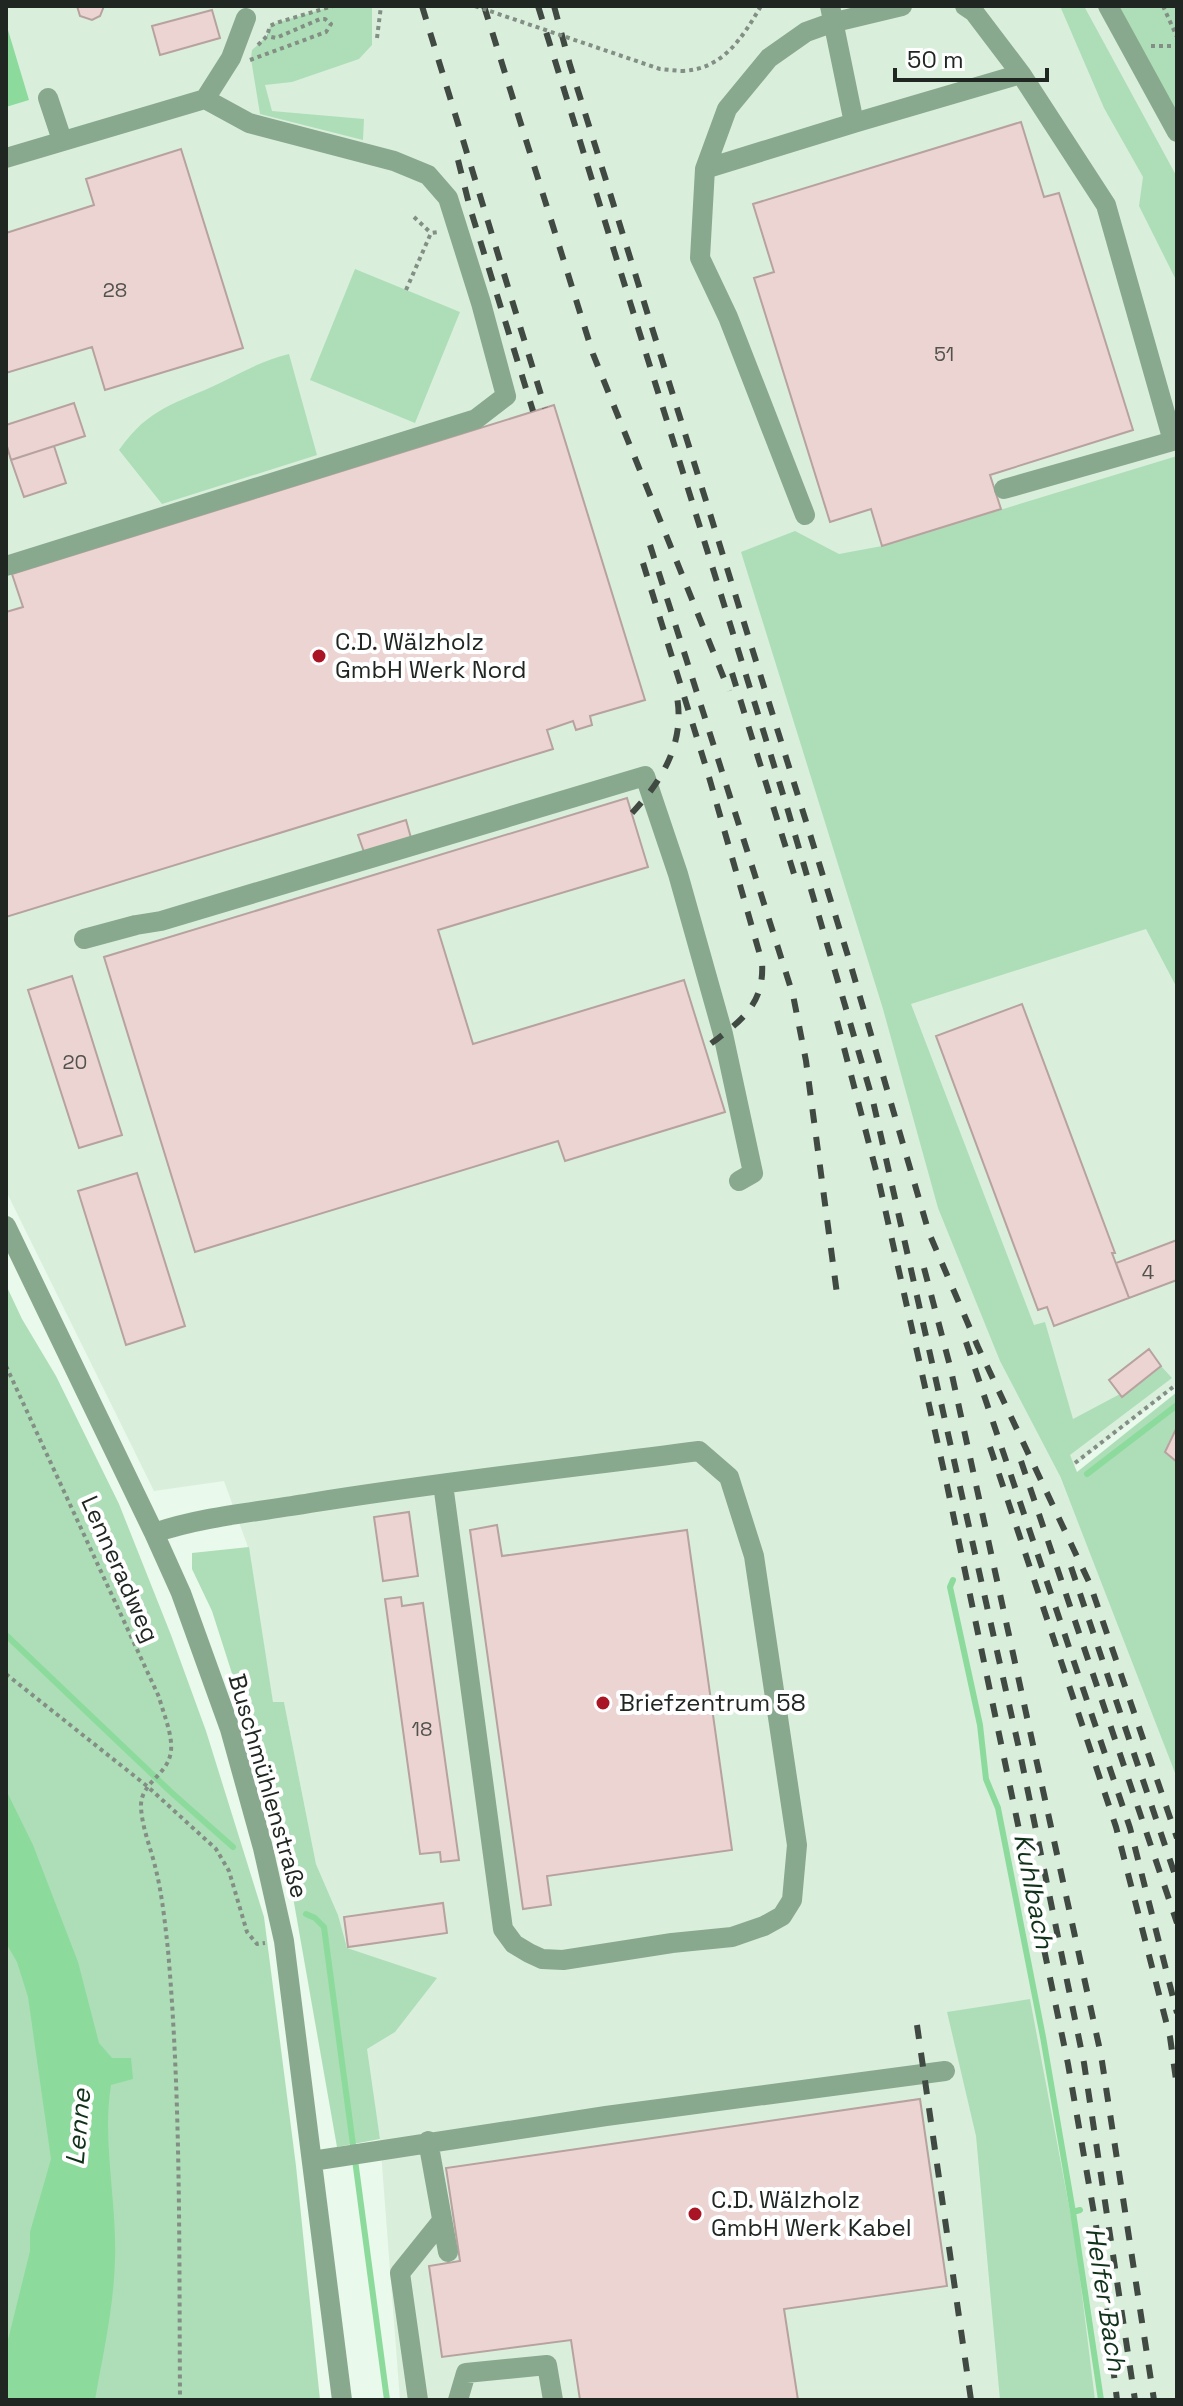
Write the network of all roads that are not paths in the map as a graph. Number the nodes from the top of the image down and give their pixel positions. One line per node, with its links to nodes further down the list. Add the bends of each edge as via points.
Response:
1 (902, 6): 4 (street)
2 (965, 6): 6 (street)
3 (1108, 6): 10 (street)
4 (830, 14): 9 (street); 13 (street, via 769,58 727,109)
5 (246, 18): 8 (street, via 231,58)
6 (1021, 74): 9 (street); 14 (street, via 1106,205 1173,441)
7 (48, 98): 11 (street)
8 (205, 99): 11 (street); 16 (street, via 249,123 428,175 448,198 506,396 476,419)
9 (854, 123): 13 (street)
10 (1177, 132)
11 (62, 140): 12 (street)
12 (6, 158)
13 (705, 169): 15 (street, via 700,258)
14 (1004, 489)
15 (805, 515)
16 (6, 566)
17 (84, 939): 18 (street, via 161,921 645,776 723,1034 753,1173)
18 (739, 1181)
19 (6, 1226): 21 (street, Buschmühlenstraße)
20 (443, 1484): 20 (street, via 699,1451 729,1477 754,1556 797,1845 792,1900 782,1916 732,1937 563,1960 542,1959 514,1944 503,1929); 21 (street, via 187,1522)
21 (154, 1533): 24 (street, Buschmühlenstraße, via 230,1729 263,1848 284,1941)
22 (945, 2071): 23 (street)
23 (428, 2141): 24 (street); 25 (street)
24 (312, 2161): 27 (street, Buschmühlenstraße)
25 (441, 2222): 26 (street); 28 (street, via 400,2273)
26 (448, 2252)
27 (342, 2400)
28 (418, 2400)
29 (458, 2400): 30 (street, via 466,2373 547,2365)
30 (553, 2400)

